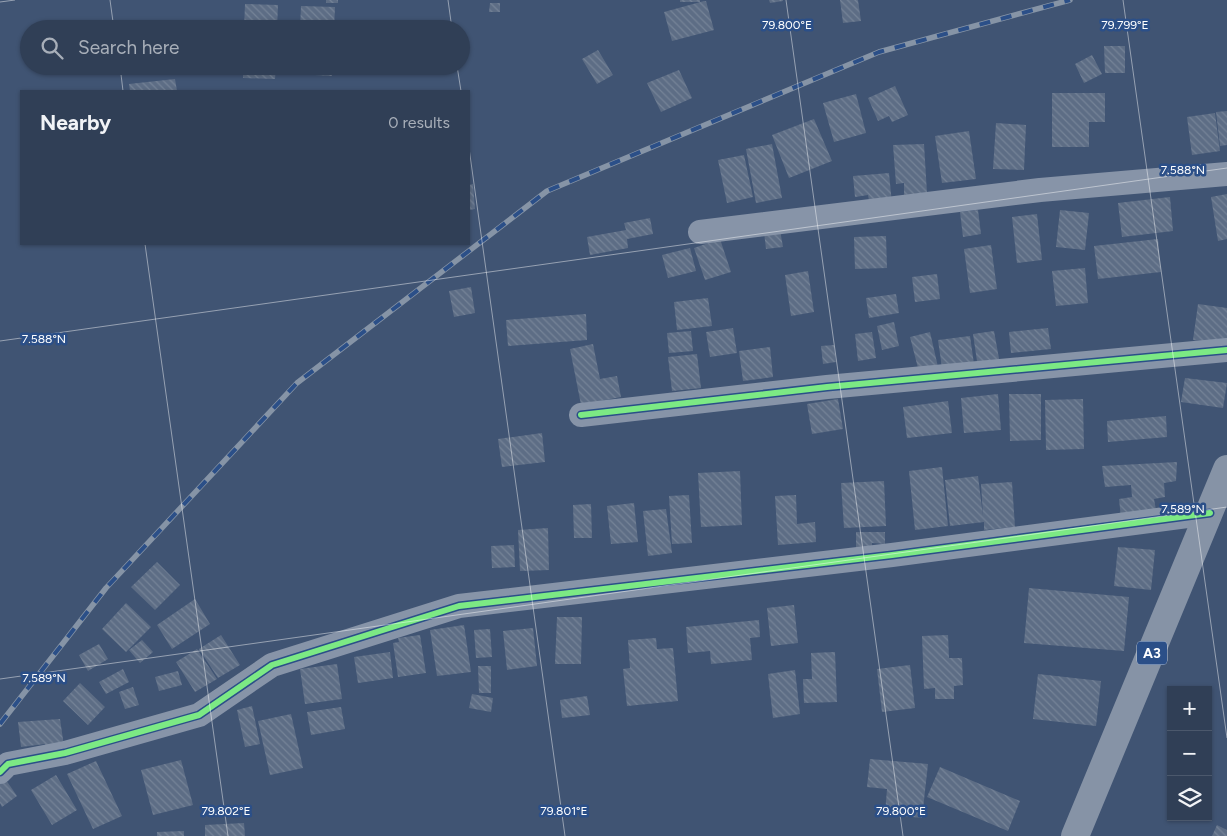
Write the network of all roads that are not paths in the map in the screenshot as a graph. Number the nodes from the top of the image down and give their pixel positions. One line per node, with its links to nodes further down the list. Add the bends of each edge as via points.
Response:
1 (1227, 174): 2 (street, via 1040,190)
2 (700, 232)
3 (1227, 350): 4 (street, via 827,387)
4 (581, 415)
5 (1227, 469): 6 (highway, A3)
6 (1210, 513): 7 (street, via 892,555 459,606 272,665 199,715 65,753 8,764); 8 (highway, A3)
7 (0, 772)
8 (1075, 836)

